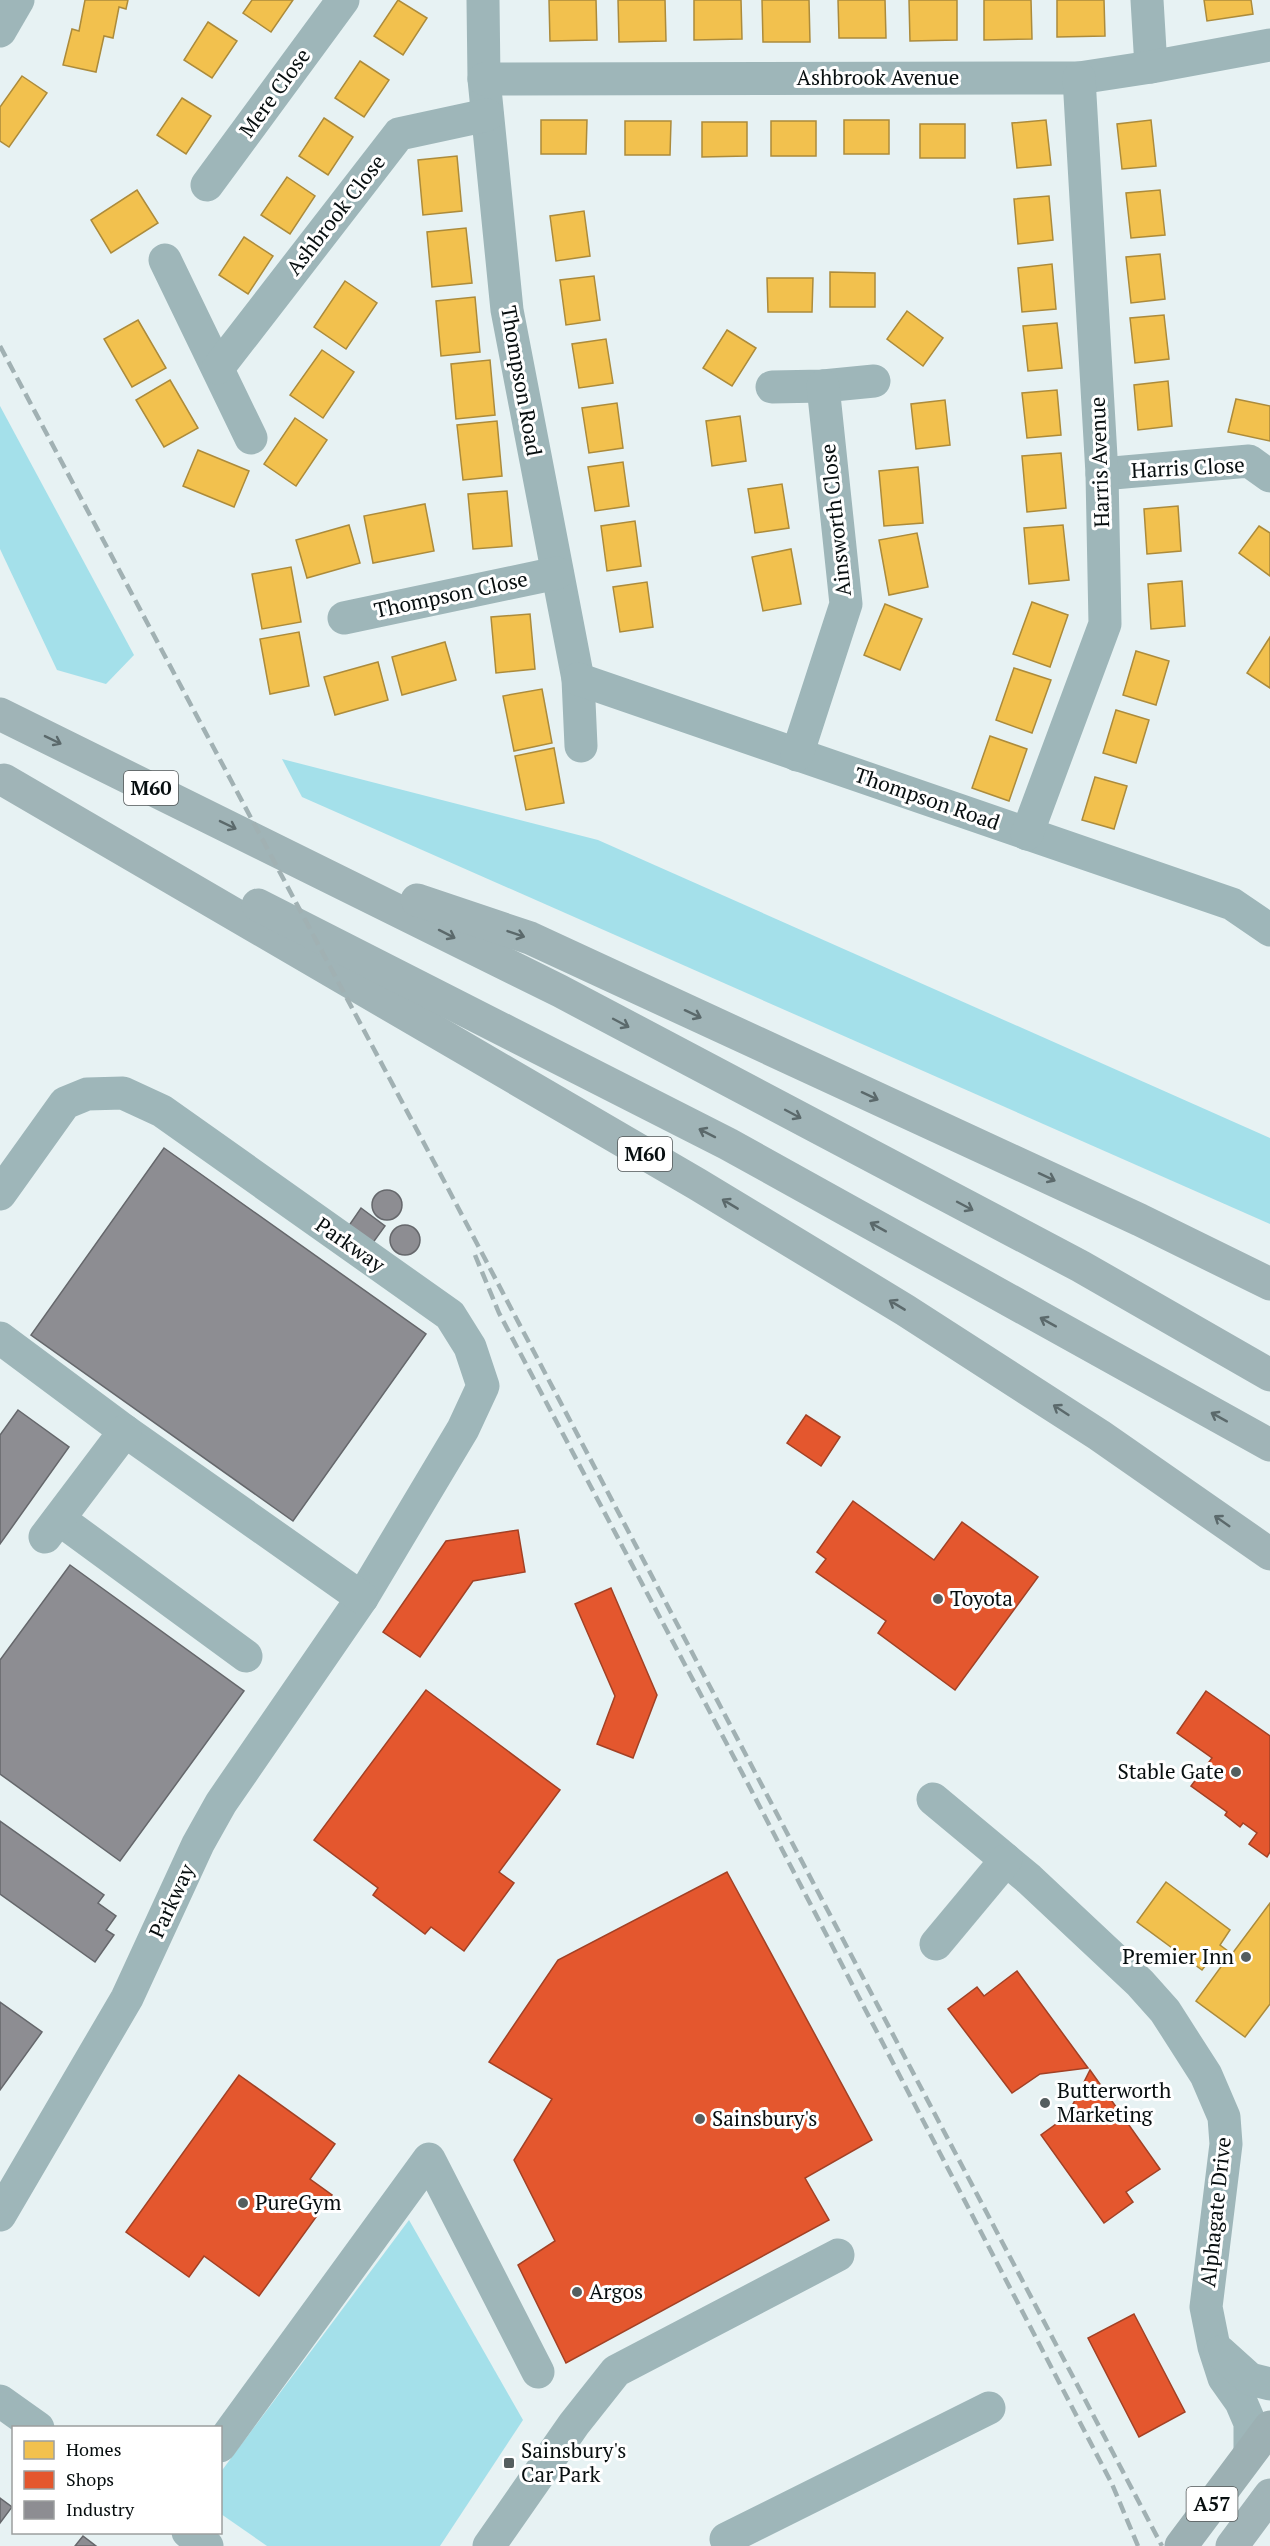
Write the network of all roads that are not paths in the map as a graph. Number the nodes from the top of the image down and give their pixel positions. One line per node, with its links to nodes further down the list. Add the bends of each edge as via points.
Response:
1 (18, 0): 5 (street)
2 (343, 0): 11 (street, Mere Close)
3 (483, 0): 9 (street, Thompson Road)
4 (1147, 0): 7 (street)
5 (0, 31)
6 (1270, 45): 7 (street, Ashbrook Avenue)
7 (1151, 68): 8 (street, Ashbrook Avenue)
8 (1080, 78): 9 (street, Ashbrook Avenue); 18 (street, Harris Avenue)
9 (484, 79): 10 (street, Thompson Road)
10 (488, 115): 13 (street, Ashbrook Close, via 399,134); 20 (street, Thompson Road, via 507,310)
11 (207, 185)
12 (165, 260): 13 (street)
13 (218, 368): 17 (street)
14 (874, 381): 15 (street)
15 (823, 386): 16 (street); 25 (street, Ainsworth Close, via 846,603)
16 (772, 387)
17 (251, 438)
18 (1102, 474): 19 (street, Harris Close, via 1249,460); 27 (street, Harris Avenue, via 1105,624)
19 (1270, 476)
20 (557, 573): 21 (street, Thompson Close); 22 (street, Thompson Road)
21 (344, 618)
22 (578, 680): 24 (street, Thompson Road); 25 (street, Thompson Road)
23 (0, 714): 28 (highway, M60, one-way to 28)
24 (581, 746)
25 (797, 755): 27 (street, Thompson Road)
26 (2, 779): 35 (highway, M60, one-way to 26, via 728,1144 382,966); 36 (highway, M60, one-way to 26, via 1099,1435 905,1310 697,1184)
27 (1027, 834): 29 (street, Thompson Road, via 1232,904)
28 (301, 861): 31 (highway, M60, one-way to 31, via 530,938); 33 (highway, M60, one-way to 33, via 591,1007 1080,1266)
29 (1270, 930)
30 (0, 1194): 37 (street, Parkway, via 65,1103 87,1094 123,1093 162,1111 450,1315 470,1347 483,1386 463,1429)
31 (1270, 1284)
32 (0, 1338): 34 (street)
33 (1270, 1375)
34 (125, 1431): 37 (street); 38 (street, via 52,1528)
35 (1270, 1445)
36 (1270, 1554)
37 (362, 1598): 42 (street, Parkway, via 221,1803 127,1998)
38 (246, 1656)
39 (933, 1799): 40 (street, Alphagate Drive)
40 (1006, 1860): 41 (street); 44 (street, Alphagate Drive, via 1140,1983 1165,2012 1206,2075 1224,2117 1227,2144 1206,2307)
41 (936, 1944)
42 (0, 2215)
43 (838, 2255): 56 (street, via 616,2372 574,2424)
44 (1214, 2347): 46 (street, via 1250,2379); 51 (street, Alphagate Drive, via 1224,2378 1250,2423)
45 (538, 2373): 50 (street, via 429,2159)
46 (1270, 2384)
47 (0, 2401): 49 (street)
48 (989, 2408): 54 (street)
49 (37, 2426)
50 (222, 2443)
51 (1254, 2447): 57 (main road, A57)
52 (1270, 2496): 58 (highway)
53 (191, 2534): 55 (street)
54 (726, 2539)
55 (207, 2546)
56 (489, 2546)
57 (1181, 2546)
58 (1232, 2546)

